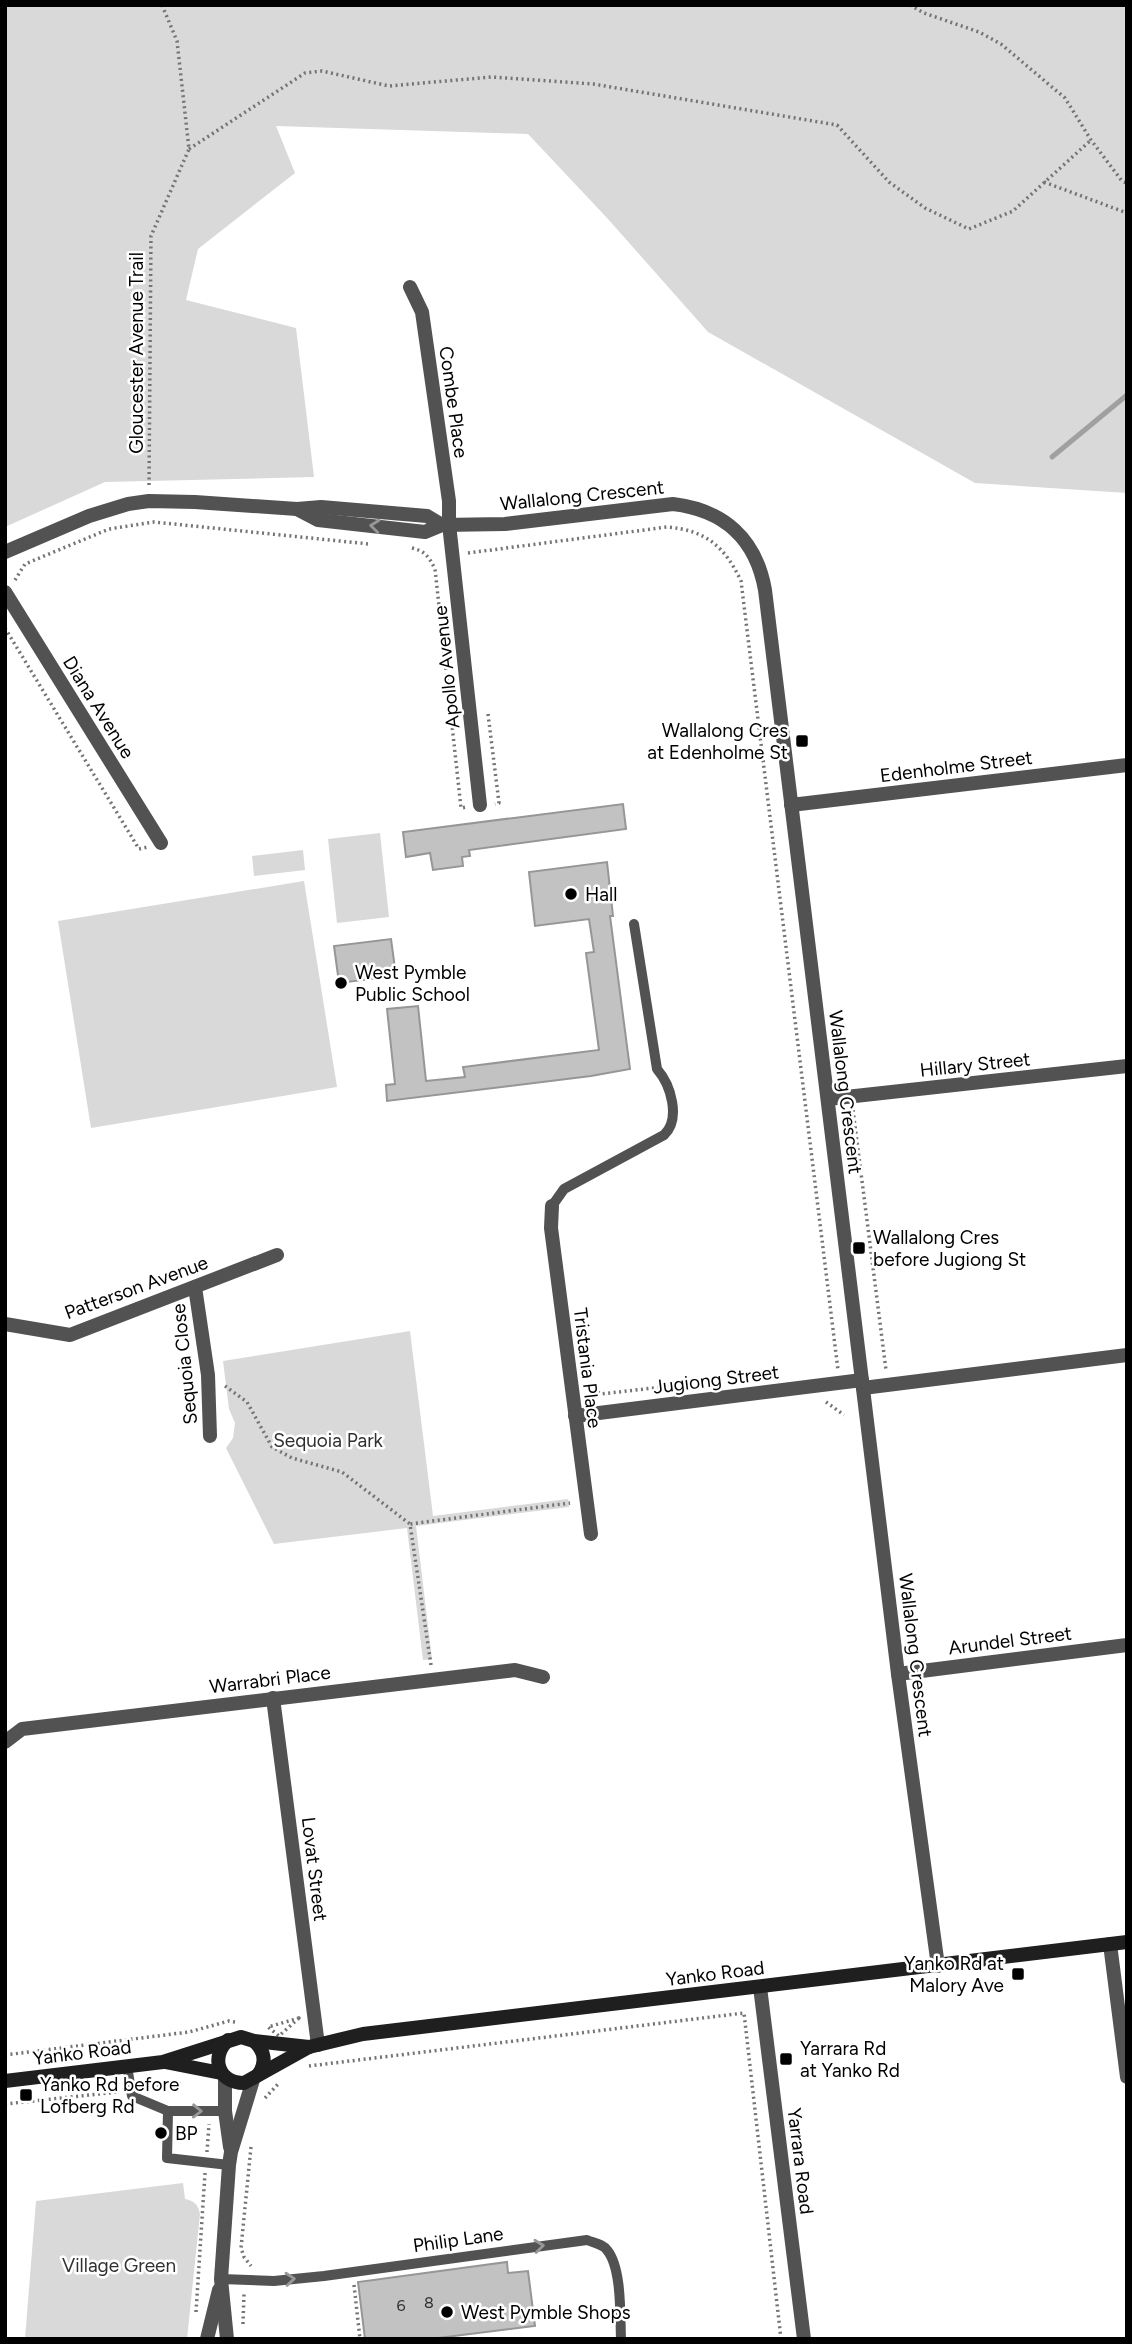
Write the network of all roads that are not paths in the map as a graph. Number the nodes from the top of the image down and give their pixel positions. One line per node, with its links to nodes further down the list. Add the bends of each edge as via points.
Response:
1 (410, 287): 2 (street, Combe Place, via 422,312 449,501)
2 (445, 525): 3 (street, Wallalong Crescent, via 428,516 321,507 149,501 89,516); 6 (street, Apollo Avenue); 7 (street, Wallalong Crescent, via 505,524 673,504 708,512 724,522 743,538 762,575)
3 (5, 552)
4 (5, 592): 8 (street, Diana Avenue)
5 (1127, 765): 7 (street, Edenholme Street)
6 (480, 805)
7 (791, 805): 11 (street, Wallalong Crescent)
8 (161, 843)
9 (634, 923): 12 (lane, via 657,1069 666,1080 674,1118 664,1135 564,1189)
10 (1127, 1066): 11 (street, Hillary Street)
11 (828, 1099): 17 (street, Wallalong Crescent)
12 (552, 1206): 18 (street, Tristania Place)
13 (277, 1255): 14 (street, Patterson Avenue)
14 (195, 1287): 15 (street, Patterson Avenue, via 70,1335); 19 (street, Sequoia Close, via 208,1375)
15 (5, 1324)
16 (1127, 1355): 17 (street, Jugiong Street)
17 (862, 1384): 18 (street, Jugiong Street); 22 (street, Wallalong Crescent)
18 (575, 1416): 20 (street, Tristania Place)
19 (210, 1436)
20 (591, 1534)
21 (1127, 1645): 22 (street, Arundel Street)
22 (898, 1674): 28 (street, Wallalong Crescent)
23 (542, 1677): 24 (street, Warrabri Place, via 515,1670)
24 (273, 1698): 25 (street, Warrabri Place, via 22,1729); 32 (street, Lovat Street)
25 (5, 1742)
26 (1127, 1942): 27 (main road, Yanko Road)
27 (1110, 1944): 28 (main road, Yanko Road); 36 (street)
28 (938, 1966): 29 (main road, Yanko Road)
29 (760, 1987): 32 (main road, Yanko Road, via 363,2034); 46 (street, Yarrara Road)
30 (228, 2040): 31 (main road, Yanko Road); 33 (main road, Yanko Road); 35 (main road, via 218,2055)
31 (254, 2041): 32 (main road, Yanko Road); 37 (main road, via 264,2055)
32 (313, 2046): 37 (main road, Yanko Road)
33 (163, 2062): 34 (main road, Yanko Road); 35 (main road, Yanko Road)
34 (127, 2066): 38 (main road, Yanko Road); 39 (lane, via 132,2096)
35 (223, 2075): 37 (main road, Yanko Road, via 239,2084); 40 (street)
36 (1127, 2077)
37 (256, 2078): 41 (street)
38 (5, 2081)
39 (169, 2111): 40 (lane, one-way to 40); 41 (lane, via 167,2158)
40 (225, 2111): 41 (street)
41 (230, 2159): 42 (street)
42 (221, 2279): 43 (street); 44 (street); 45 (lane, Philip Lane, one-way to 45, via 274,2281 587,2240 606,2247 612,2259)
43 (208, 2339)
44 (227, 2339)
45 (621, 2339)
46 (804, 2339)

